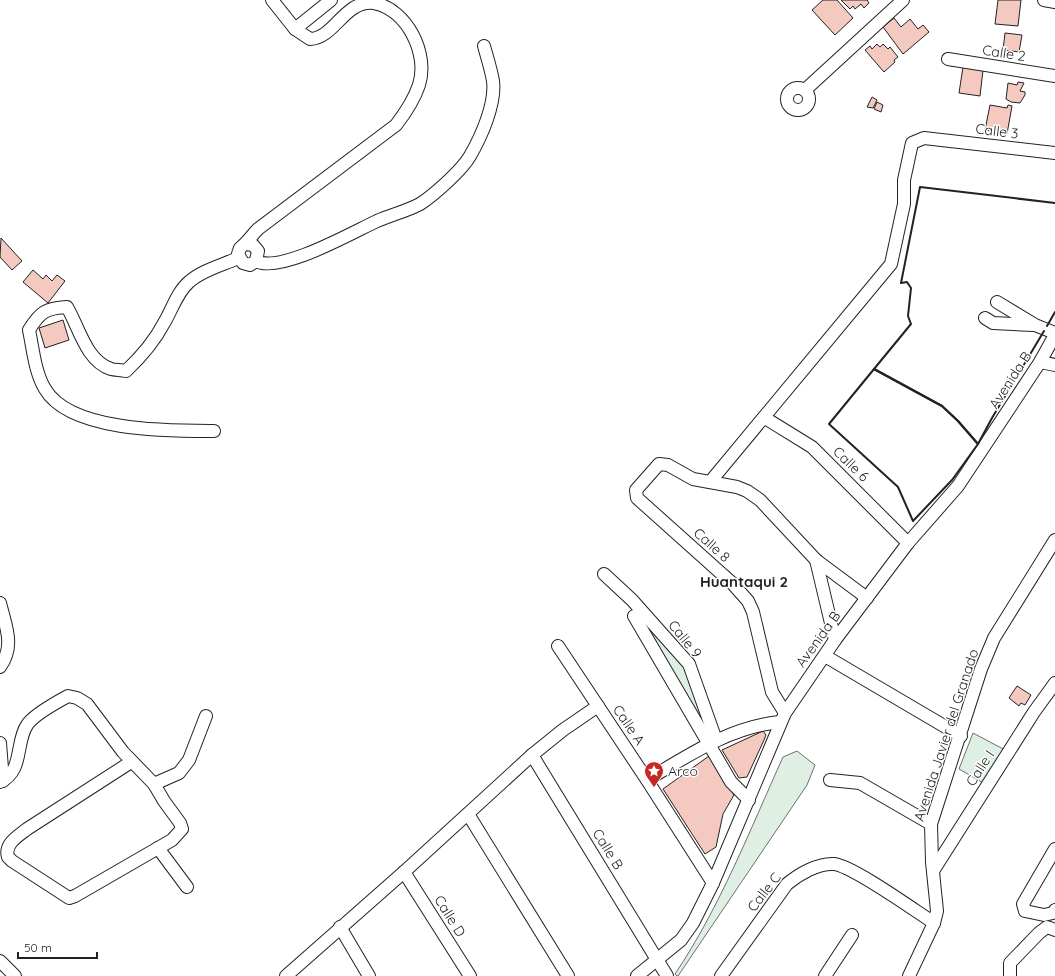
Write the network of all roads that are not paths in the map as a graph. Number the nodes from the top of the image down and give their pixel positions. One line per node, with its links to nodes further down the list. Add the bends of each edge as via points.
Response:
1 (272, 0): 6 (street)
2 (331, 0): 6 (street)
3 (903, 0): 10 (street)
4 (1044, 0): 5 (street)
5 (1055, 2)
6 (295, 29): 12 (street, via 310,39 316,39 357,4 373,3 384,6 398,13 415,38 420,60 419,84 410,107 396,125 258,229)
7 (484, 46): 14 (street, via 493,83 486,124 470,157 452,177 420,204 377,221 333,244 273,264)
8 (948, 59): 9 (street, Calle 2)
9 (1055, 76)
10 (805, 90)
11 (1055, 153): 21 (street, Calle 3, via 924,138 914,142 910,147 904,180 904,204 891,264)
12 (246, 244): 13 (street, via 240,248); 14 (street, via 256,248)
13 (238, 258): 14 (street, via 246,264); 22 (street, via 188,282 144,354 126,371 100,364 87,348 67,307 50,308 36,317 29,330 45,389 60,407 94,421 164,431)
14 (256, 261)
15 (997, 302): 17 (street)
16 (985, 318): 17 (street, via 993,323)
17 (1035, 325): 18 (street)
18 (1055, 334): 19 (street, Avenida B)
19 (1040, 362): 20 (street); 25 (street, Avenida B, via 958,486)
20 (1055, 365)
21 (764, 418): 23 (street); 25 (street, Calle 6, via 812,447)
22 (214, 431)
23 (710, 482): 26 (street, via 736,486 760,500); 38 (street, Calle 8, via 693,479 668,465 659,464 636,490 637,498 732,583 748,601 755,619 772,692)
24 (1055, 540): 39 (street, Avenida Javier del Granado, via 994,638)
25 (908, 543): 28 (street, Avenida B)
26 (816, 560): 28 (street); 31 (street)
27 (604, 574): 40 (street, Calle 9, via 632,600 689,664)
28 (867, 598): 31 (street, Avenida B)
29 (0, 603): 34 (street, via 9,644 6,659)
30 (634, 616): 40 (street)
31 (835, 640): 33 (street, Avenida B)
32 (558, 646): 36 (street, Calle A)
33 (824, 656): 38 (street, Avenida B); 39 (street)
34 (0, 667)
35 (1055, 683): 53 (street, Calle I)
36 (598, 706): 42 (street); 44 (street, Calle A)
37 (206, 716): 47 (street, via 189,760 179,774)
38 (782, 717): 40 (street); 48 (street, Avenida B)
39 (960, 736): 50 (street, Avenida Javier del Granado)
40 (712, 742): 44 (street); 48 (street, via 731,782)
41 (0, 743): 46 (street)
42 (532, 755): 49 (street); 62 (street, Calle B)
43 (131, 762): 46 (street, via 87,704 68,696 28,723 22,733 16,765); 47 (street); 51 (street, via 27,829 13,840 8,849 8,857 69,898)
44 (647, 780): 55 (street, Calle A)
45 (830, 780): 50 (street, via 860,783)
46 (2, 781)
47 (154, 784): 51 (street, via 182,829 172,840)
48 (749, 800): 55 (street, Avenida B)
49 (468, 814): 54 (street); 68 (street)
50 (931, 824): 53 (street, Avenida Javier del Granado)
51 (158, 848): 56 (street)
52 (1054, 854): 57 (street, via 1023,904 1026,911 1044,915)
53 (933, 871): 58 (street, Avenida Javier del Granado, via 937,906)
54 (404, 872): 59 (street); 67 (street, Calle D)
55 (713, 883): 62 (street, Avenida B, via 693,923 681,940)
56 (187, 887)
57 (1055, 910)
58 (934, 923): 71 (street, Calle C, via 846,868 826,864 796,876 787,884); 73 (street, Avenida Javier del Granado)
59 (340, 927): 65 (street); 66 (street)
60 (1055, 930): 74 (street, via 1048,927 1039,932 1010,963)
61 (852, 935): 72 (street)
62 (658, 960): 69 (street, Avenida B); 70 (street, Calle B)
63 (0, 961): 64 (street)
64 (15, 976)
65 (286, 976)
66 (369, 976)
67 (470, 976)
68 (568, 976)
69 (637, 976)
70 (667, 976)
71 (721, 976)
72 (825, 976)
73 (909, 976)
74 (1010, 976)

